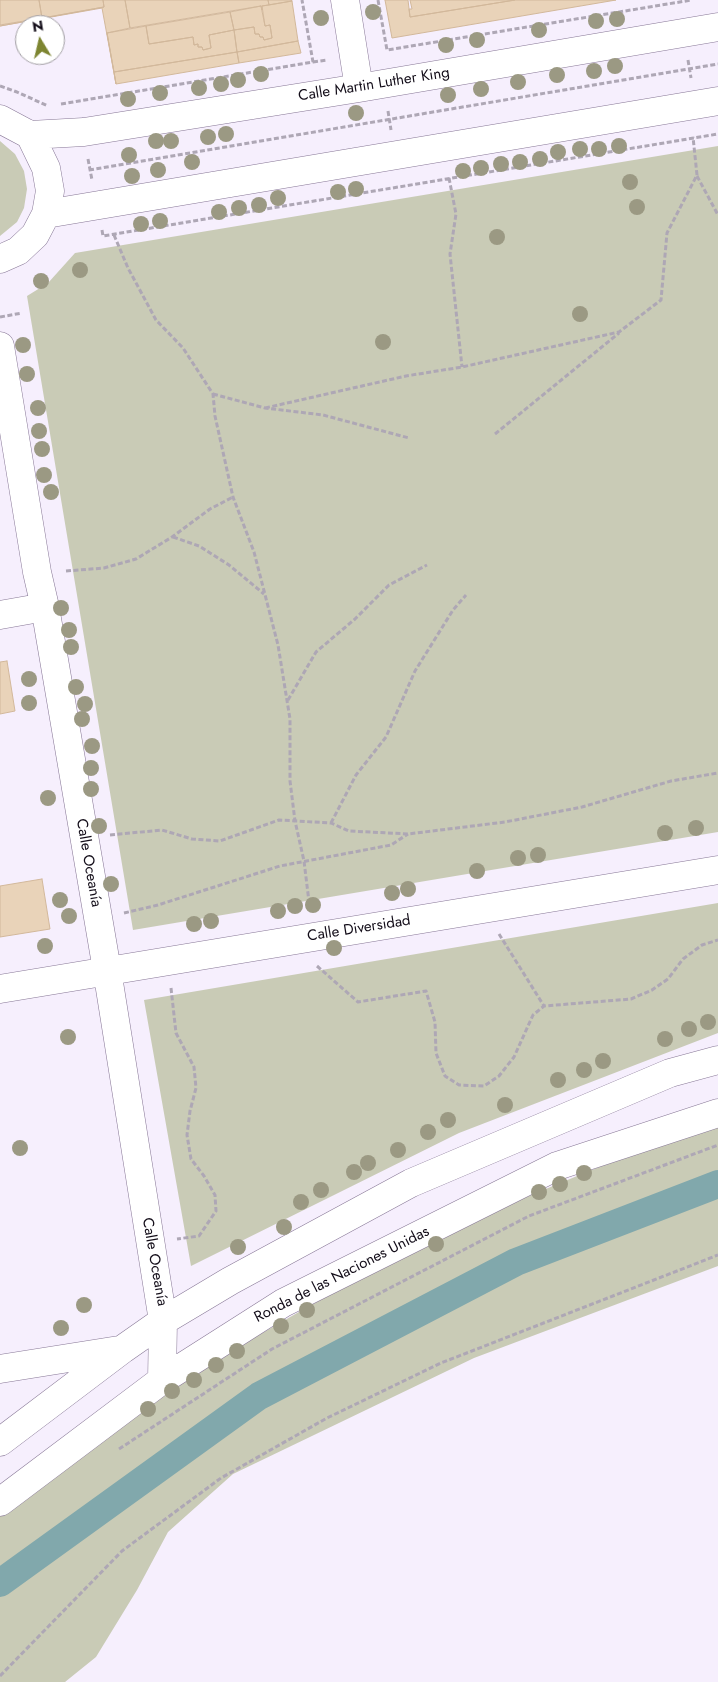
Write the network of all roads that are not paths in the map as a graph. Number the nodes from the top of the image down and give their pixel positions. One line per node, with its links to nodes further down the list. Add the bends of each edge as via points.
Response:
1 (344, 0): 3 (street)
2 (718, 27): 3 (street, Calle Martin Luther King)
3 (371, 86): 6 (street, Calle Martin Luther King, via 84,132)
4 (706, 103): 7 (street)
5 (0, 119): 6 (street)
6 (30, 135): 7 (street, via 46,168 50,191)
7 (46, 214): 8 (street, via 35,235 18,252)
8 (0, 260)
9 (0, 346): 10 (street, Calle Oceanía)
10 (44, 607): 11 (street); 13 (street, Calle Oceanía)
11 (0, 615)
12 (718, 870): 13 (street, Calle Diversidad)
13 (107, 970): 14 (street, Calle Diversidad); 17 (street, Calle Oceanía)
14 (0, 989)
15 (718, 1060): 17 (street, via 670,1074 411,1183)
16 (718, 1113): 20 (street, Ronda de las Naciones Unidas, via 557,1166 283,1303)
17 (163, 1321): 18 (street); 20 (street, Calle Oceanía)
18 (123, 1349): 19 (street); 21 (street)
19 (0, 1369)
20 (162, 1380): 22 (street, Ronda de las Naciones Unidas)
21 (0, 1442)
22 (0, 1502)

